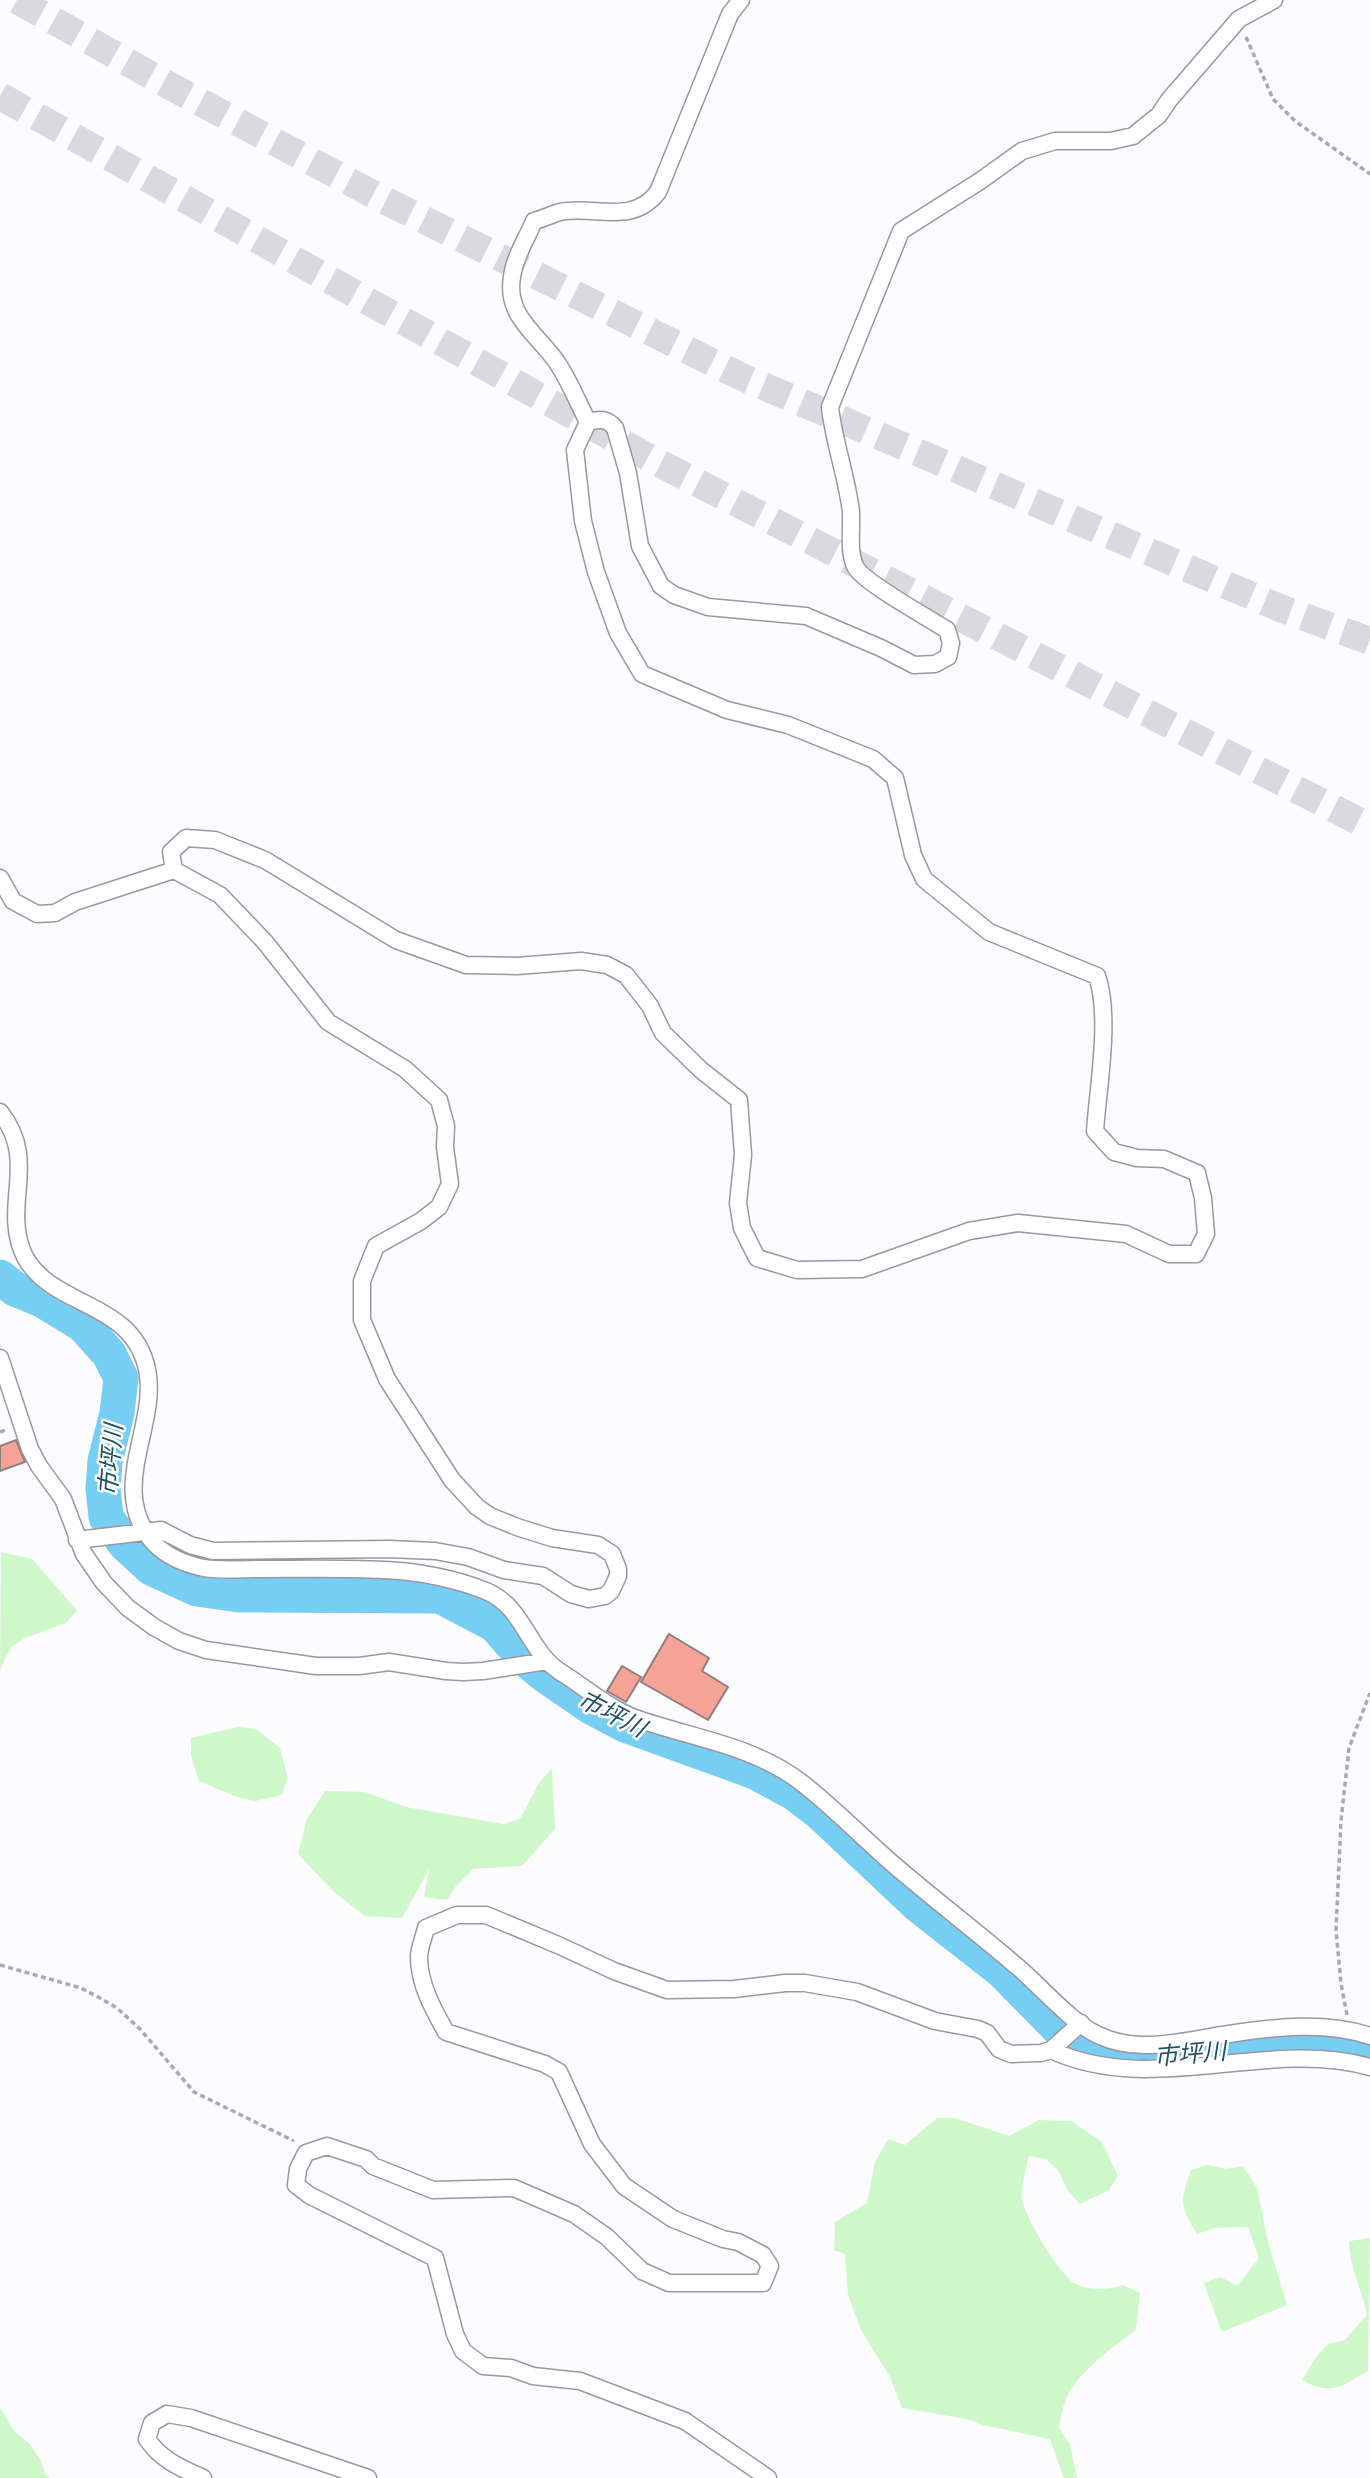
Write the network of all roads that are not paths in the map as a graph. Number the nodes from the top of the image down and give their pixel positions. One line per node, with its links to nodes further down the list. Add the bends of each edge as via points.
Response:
1 (741, 0): 3 (street, via 730,14 649,204 624,213 561,212 534,222 512,274 516,311 558,363)
2 (1274, 0): 3 (street, via 1238,19 1159,115 1133,136 1111,141 1055,141 1022,151 901,231 830,407 851,511 855,567 947,630 951,643 948,657 935,664 914,665 806,616 708,607 660,586 640,546 615,428 601,419)
3 (588, 422): 4 (street, via 575,450 583,522 618,633 642,674 727,710 788,725 873,759 895,778 913,855 924,879 989,932 1097,976 1104,1018 1095,1131 1114,1153 1164,1159 1198,1173 1206,1234 1196,1254 1169,1254 1126,1234 1017,1223 969,1231 862,1269 797,1270 757,1258 742,1228 738,1203 743,1154 739,1100 663,1033 650,1006 626,975 607,965 581,961 466,965 396,940 265,860 215,840 186,838 171,852)
4 (174, 870): 5 (street, via 75,902 55,913 37,914 13,901); 8 (street, via 220,895 265,942 328,1022 405,1069 439,1100 446,1126 450,1184 439,1207 376,1246 362,1281 362,1320 387,1379 466,1495 484,1512 508,1524 607,1550 616,1561 618,1576 605,1596 589,1600 542,1576 504,1570 453,1553 214,1551 161,1530)
5 (0, 878)
6 (0, 1112): 8 (street, via 19,1152 14,1219 24,1255 51,1284 125,1327 143,1357 148,1397 133,1479)
7 (0, 1358): 9 (street, via 30,1449 63,1499)
8 (145, 1532): 9 (street); 10 (street, via 173,1558 201,1567 384,1570 475,1588 498,1597 516,1613)
9 (77, 1540): 10 (street, via 104,1583 128,1608 165,1634 206,1650 308,1665 389,1662 446,1671 484,1671)
10 (547, 1661): 11 (street, via 620,1711 744,1751 787,1772)
11 (1081, 2023): 13 (street, via 1108,2040); 14 (street)
12 (1370, 2036): 13 (street, via 1350,2029 1310,2027 1235,2032)
13 (1162, 2044): 16 (street)
14 (1051, 2050): 16 (street, via 1097,2064); 19 (street, via 1011,2054 978,2029 936,2021 857,1992 817,1985 667,1990 486,1915 457,1916 426,1928 419,1955 423,1980 446,2032 559,2072 592,2144 624,2186 673,2219 764,2255 770,2266 763,2283 670,2284 642,2271 607,2237 574,2214 514,2188 433,2190 327,2146 306,2153 296,2185 435,2258 455,2334 463,2351 483,2367 580,2381 674,2416)
15 (1370, 2067): 16 (street, via 1293,2057)
16 (1163, 2068)
17 (203, 2478): 18 (street, via 156,2452 148,2439 152,2423 167,2414 191,2418)
18 (368, 2478)
19 (768, 2478)

